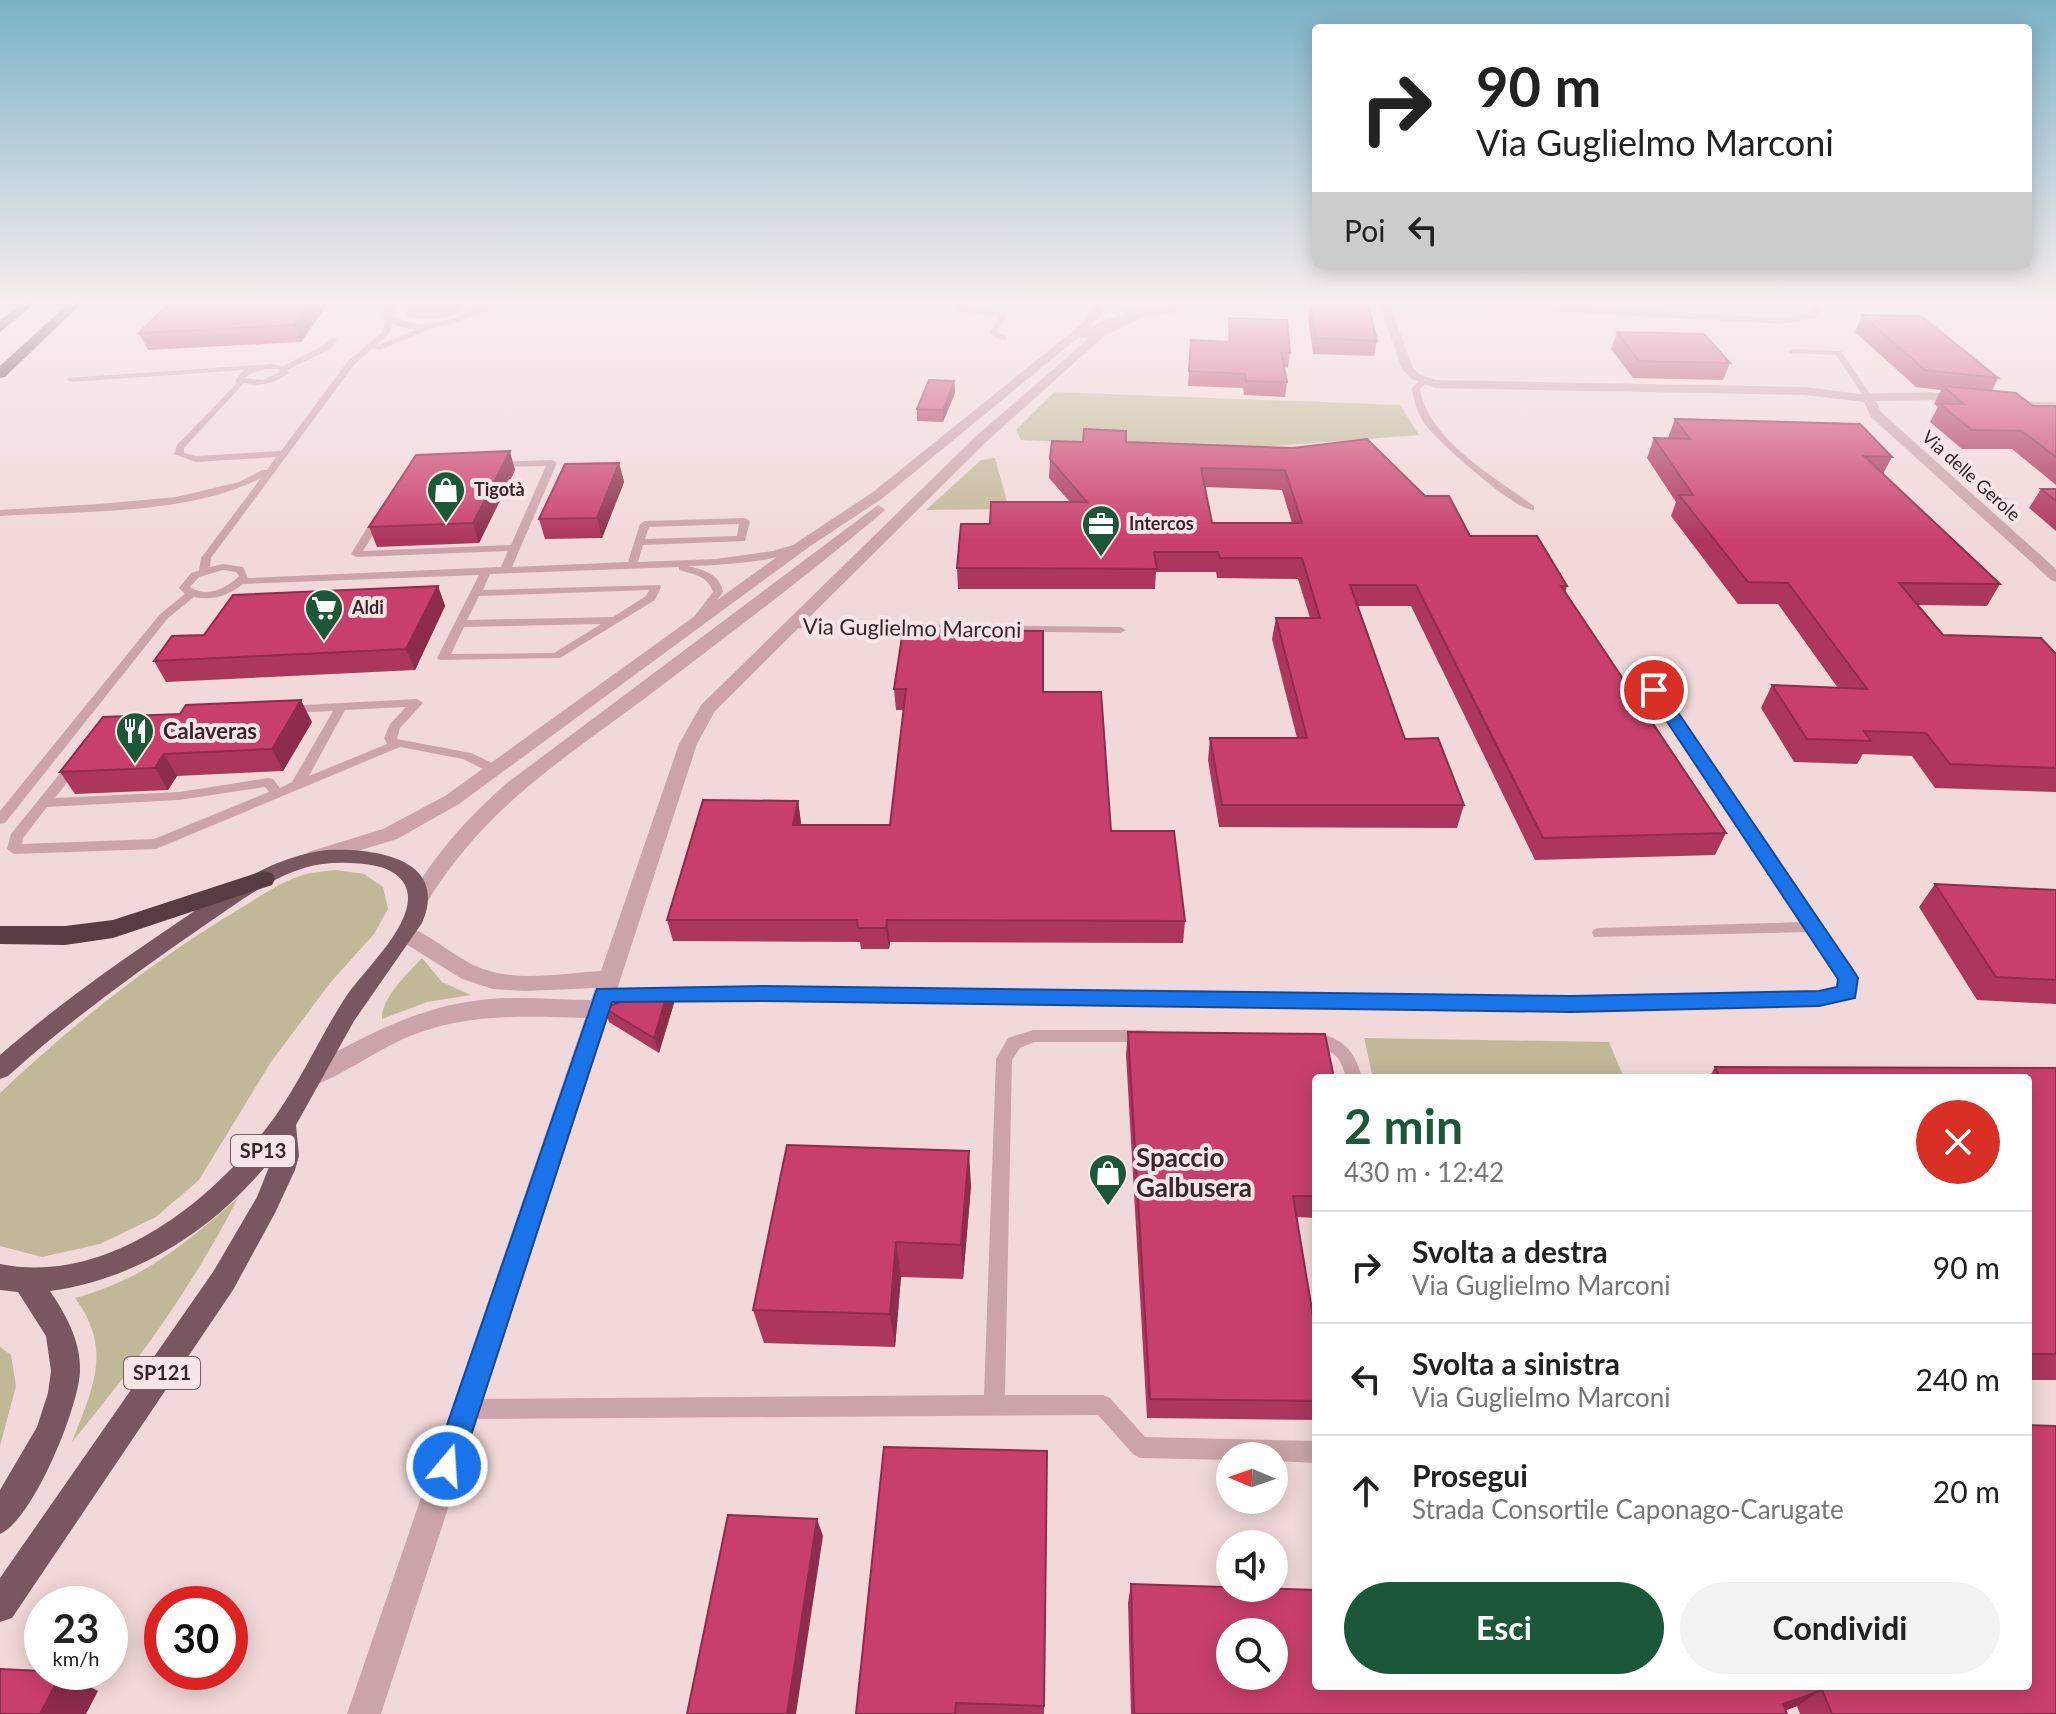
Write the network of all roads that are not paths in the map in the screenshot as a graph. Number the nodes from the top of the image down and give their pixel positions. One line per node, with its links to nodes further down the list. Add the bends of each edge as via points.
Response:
1 (239, 380): 11 (lane)
2 (251, 380): 10 (lane)
3 (269, 380): 10 (lane)
4 (338, 380): 16 (lane)
5 (1019, 380): 23 (street, via 878,495)
6 (1033, 380): 51 (street, SP13, via 776,592 489,807 441,859)
7 (1048, 380): 37 (street, via 933,482)
8 (1856, 380): 12 (lane)
9 (1424, 381): 12 (street); 20 (lane, via 1415,396 1433,428)
10 (263, 382): 11 (lane)
11 (235, 390): 16 (lane, via 179,454 196,459)
12 (1868, 397): 13 (street, via 1913,394); 30 (street, Via delle Gerole, via 1875,414)
13 (1982, 403)
14 (1997, 404): 15 (street)
15 (2056, 406)
16 (283, 454): 17 (lane)
17 (275, 465): 21 (lane, via 237,486 193,496); 29 (lane, via 206,558)
18 (489, 465): 24 (lane, via 552,463)
19 (387, 505): 24 (lane, via 356,554)
20 (1531, 508)
21 (0, 513)
22 (639, 542): 22 (lane, via 645,524 745,521 741,539); 26 (lane)
23 (804, 544): 25 (lane, via 744,560); 35 (street)
24 (514, 548): 28 (lane)
25 (659, 564): 26 (lane); 35 (lane, via 699,571 715,581 718,592)
26 (632, 565): 28 (lane)
27 (487, 570): 28 (lane); 31 (lane); 32 (lane)
28 (505, 570)
29 (204, 571): 31 (lane, via 232,567 243,572); 33 (lane, via 185,584)
30 (2056, 577)
31 (242, 581): 33 (lane, via 219,593)
32 (477, 593): 34 (lane, via 656,587 651,598); 36 (lane)
33 (191, 594): 48 (lane, via 164,616)
34 (614, 620): 36 (lane); 36 (lane, via 556,656 443,658)
35 (696, 622): 44 (street)
36 (461, 624)
37 (790, 626): 38 (lane, Via Guglielmo Marconi); 56 (street, Via Guglielmo Marconi, via 718,695 693,734)
38 (1120, 630)
39 (1654, 690): 52 (lane)
40 (341, 707): 41 (lane); 42 (lane, via 417,703 391,733); 45 (lane)
41 (280, 710)
42 (397, 744): 44 (lane, via 466,756); 45 (lane)
43 (83, 754): 47 (lane)
44 (494, 769): 49 (street, via 452,800 390,834)
45 (297, 786): 46 (lane)
46 (278, 794): 47 (lane, via 268,782 179,796); 47 (lane, via 156,844 14,849 16,837)
47 (43, 803)
48 (0, 820)
49 (299, 862): 50 (main road); 51 (main road, via 351,857 390,862 412,878)
50 (263, 879): 55 (highway, via 130,925 46,937); 59 (main road, via 96,991)
51 (419, 899): 54 (main road, SP13)
52 (1814, 927): 53 (lane); 56 (lane, via 1848,978 1850,989 1841,996 1571,1004)
53 (1599, 933)
54 (406, 934): 56 (street, via 469,973 494,981); 61 (main road, SP13, via 353,1003)
55 (0, 935)
56 (604, 994): 61 (street, via 440,1016 391,1034); 65 (street, Via Guglielmo Marconi)
57 (1164, 1036): 64 (lane, via 1033,1036 1014,1043 1004,1059)
58 (1285, 1038): 60 (lane, via 1340,1046)
59 (0, 1069)
60 (1353, 1074)
61 (312, 1076): 62 (main road, SP13)
62 (284, 1123): 63 (main road, SP13, via 232,1184 151,1247 88,1273); 68 (main road, SP121, via 282,1170 223,1281)
63 (8, 1279): 67 (main road, via 57,1330 65,1375 55,1418)
64 (994, 1407): 65 (lane); 66 (lane, via 1103,1405 1140,1447)
65 (466, 1409): 69 (street, Via Guglielmo Marconi)
66 (1312, 1452)
67 (0, 1518)
68 (0, 1606)
69 (364, 1714)

